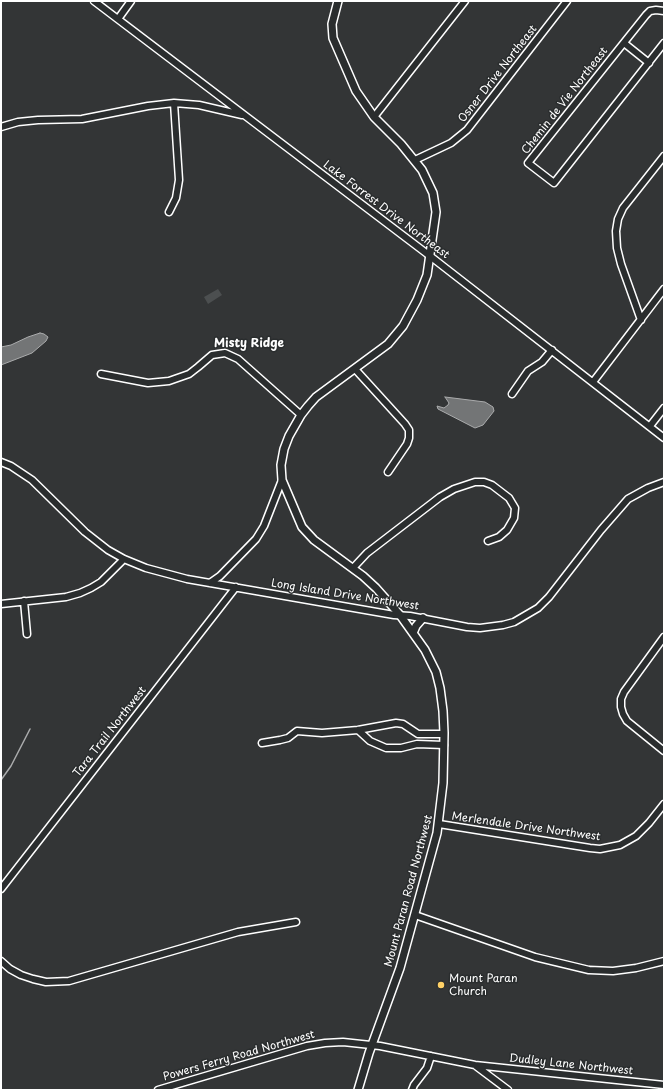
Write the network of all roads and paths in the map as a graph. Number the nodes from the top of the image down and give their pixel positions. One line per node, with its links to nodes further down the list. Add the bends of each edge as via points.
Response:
1 (94, 1): 7 (street, Lake Forrest Drive Northeast)
2 (131, 1): 7 (street)
3 (338, 1): 13 (main road, Mount Paran Road Northwest, via 332,24 333,38 356,91)
4 (465, 1): 13 (street)
5 (566, 1): 16 (street, Osner Drive Northeast, via 467,130 451,143)
6 (664, 12): 8 (street, Chemin de Vie Northeast, via 656,10 646,15)
7 (118, 19): 12 (street, Lake Forrest Drive Northeast)
8 (624, 43): 10 (street); 10 (street, Chemin de Vie Northeast, via 528,163 554,183)
9 (664, 43): 10 (street, Chemin de Vie Northeast)
10 (649, 63)
11 (174, 104): 12 (street, via 200,105); 14 (street, via 148,106 82,119 38,120); 17 (street, via 179,180 176,198)
12 (245, 116): 18 (street, Lake Forrest Drive Northeast)
13 (374, 117): 16 (main road, Mount Paran Road Northwest)
14 (1, 127)
15 (664, 156): 20 (street, via 623,208 616,231 619,257)
16 (415, 160): 18 (main road, Mount Paran Road Northwest, via 428,181 435,205 436,220)
17 (169, 212)
18 (430, 256): 21 (street, Lake Forrest Drive Northeast); 22 (main road, Mount Paran Road Northwest, via 427,275 403,326 388,344)
19 (664, 289): 20 (street)
20 (640, 320): 24 (street)
21 (552, 350): 24 (street, Lake Forrest Drive Northeast); 25 (street, via 542,362 528,371)
22 (355, 369): 27 (main road, Mount Paran Road Northwest, via 316,397); 31 (street, via 409,430 407,444)
23 (101, 374): 27 (street, via 148,383 169,381 189,374 212,355 225,353 238,359)
24 (593, 382): 28 (street, Lake Forrest Drive Northeast)
25 (512, 394)
26 (664, 408): 28 (street)
27 (301, 415): 32 (main road, Mount Paran Road Northwest, via 284,449)
28 (650, 426): 29 (street, Lake Forrest Drive Northeast)
29 (664, 438)
30 (1, 462): 35 (street, Long Island Drive Northwest, via 32,480 93,538)
31 (388, 472)
32 (282, 480): 36 (main road, Mount Paran Road Northwest, via 302,527 314,540); 37 (street, via 264,526 256,539)
33 (664, 482): 42 (street, Long Island Drive Northwest, via 628,499 549,597 531,613 514,622 480,628)
34 (488, 541): 36 (street, via 499,537 507,530 514,518 514,508 509,498 492,485 475,482 440,497 367,553)
35 (124, 559): 37 (street, Long Island Drive Northwest, via 166,575); 39 (street, via 101,582 80,594)
36 (353, 568): 41 (main road, Mount Paran Road Northwest, via 376,588)
37 (210, 583): 38 (street, Long Island Drive Northwest)
38 (236, 587): 41 (street, Long Island Drive Northwest); 55 (street, Tara Trail Northwest)
39 (24, 601): 40 (street); 44 (street)
40 (1, 604)
41 (400, 615): 42 (street, Long Island Drive Northwest); 43 (main road, Mount Paran Road Northwest)
42 (423, 618): 43 (main road)
43 (413, 633): 48 (main road, Mount Paran Road Northwest, via 436,672)
44 (27, 634)
45 (664, 637): 52 (street, via 621,699 621,707 627,721)
46 (358, 730): 47 (street, via 396,723 403,724); 49 (street, via 322,733 297,731 288,738); 50 (street, via 370,741 386,748)
47 (418, 734): 48 (street); 50 (street)
48 (444, 734): 51 (main road, Mount Paran Road Northwest)
49 (262, 743)
50 (417, 744): 51 (street)
51 (444, 745): 54 (main road, Mount Paran Road Northwest)
52 (664, 751)
53 (664, 804): 54 (street, Merlendale Drive Northwest, via 636,836 620,845 600,848)
54 (439, 824): 56 (main road, Mount Paran Road Northwest)
55 (1, 890)
56 (415, 915): 59 (street, via 535,957 589,970 613,971); 60 (main road, Mount Paran Road Northwest, via 400,968)
57 (296, 922): 58 (street, via 238,932 69,981 46,982 33,979 10,969)
58 (1, 961)
59 (664, 961)
60 (373, 1045): 61 (street, Powers Ferry Road Northwest); 64 (street, Powers Ferry Road Northwest, via 343,1042 307,1046); 65 (main road, Mount Paran Road Northwest)
61 (431, 1056): 62 (street, Powers Ferry Road Northwest); 66 (street, via 427,1068)
62 (475, 1065): 63 (street, Dudley Lane Northwest); 67 (street, Powers Ferry Road Northwest)
63 (664, 1085)
64 (158, 1090)
65 (358, 1090)
66 (412, 1090)
67 (508, 1090)

